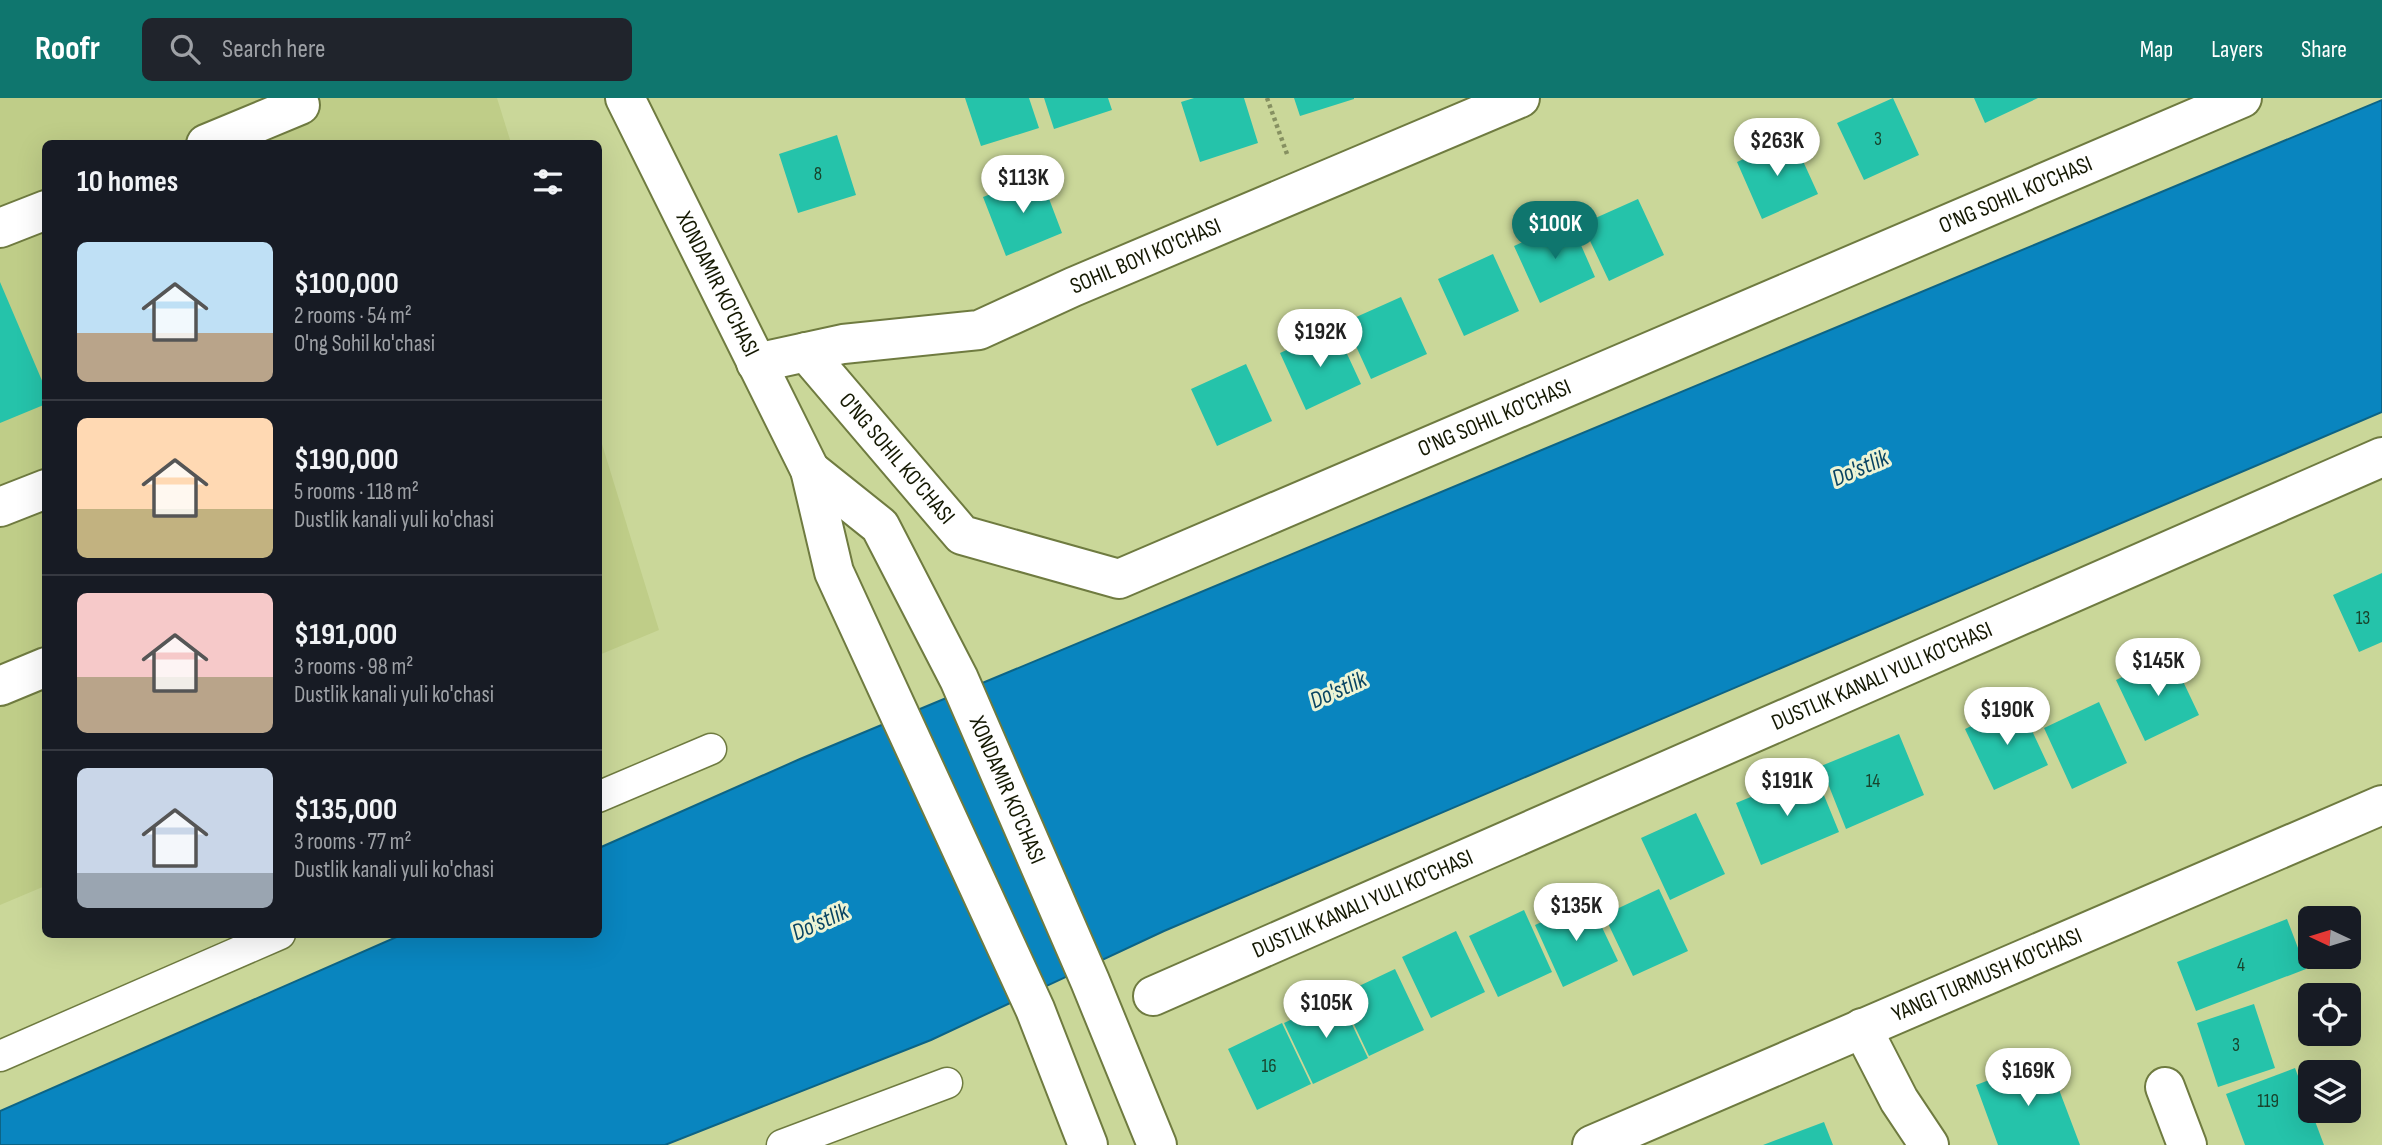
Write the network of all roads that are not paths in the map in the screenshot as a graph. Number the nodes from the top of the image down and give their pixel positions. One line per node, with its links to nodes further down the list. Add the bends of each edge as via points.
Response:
1 (625, 98): 9 (street, XONDAMIR KO'CHASI)
2 (1520, 98): 8 (street, SOHIL BOYI KO'CHASI, via 979,330 904,336)
3 (2242, 98): 8 (street, O'NG SOHIL KO'CHASI, via 1119,579 962,535)
4 (300, 105): 5 (street)
5 (216, 140)
6 (42, 212): 7 (street)
7 (0, 228)
8 (806, 352): 9 (street, SOHIL BOYI KO'CHASI)
9 (757, 363): 11 (street, XONDAMIR KO'CHASI)
10 (2382, 457): 20 (street, DUSTLIK KANALI YULI KO'CHASI)
11 (810, 470): 26 (street, XONDAMIR KO'CHASI, via 834,572 1035,1009); 27 (street, XONDAMIR KO'CHASI, via 880,526 959,679)
12 (42, 490): 13 (street)
13 (0, 506)
14 (42, 669): 15 (street)
15 (0, 687)
16 (711, 749): 17 (street)
17 (602, 795)
18 (2382, 805): 21 (street, YANGI TURMUSH KO'CHASI)
19 (271, 938): 22 (street)
20 (1153, 996)
21 (1862, 1028): 28 (street, YANGI TURMUSH KO'CHASI); 29 (street, via 1899,1100)
22 (0, 1056)
23 (947, 1083): 25 (street)
24 (2165, 1087): 30 (street)
25 (782, 1145)
26 (1088, 1145)
27 (1157, 1145)
28 (1592, 1145)
29 (1929, 1145)
30 (2187, 1145)

